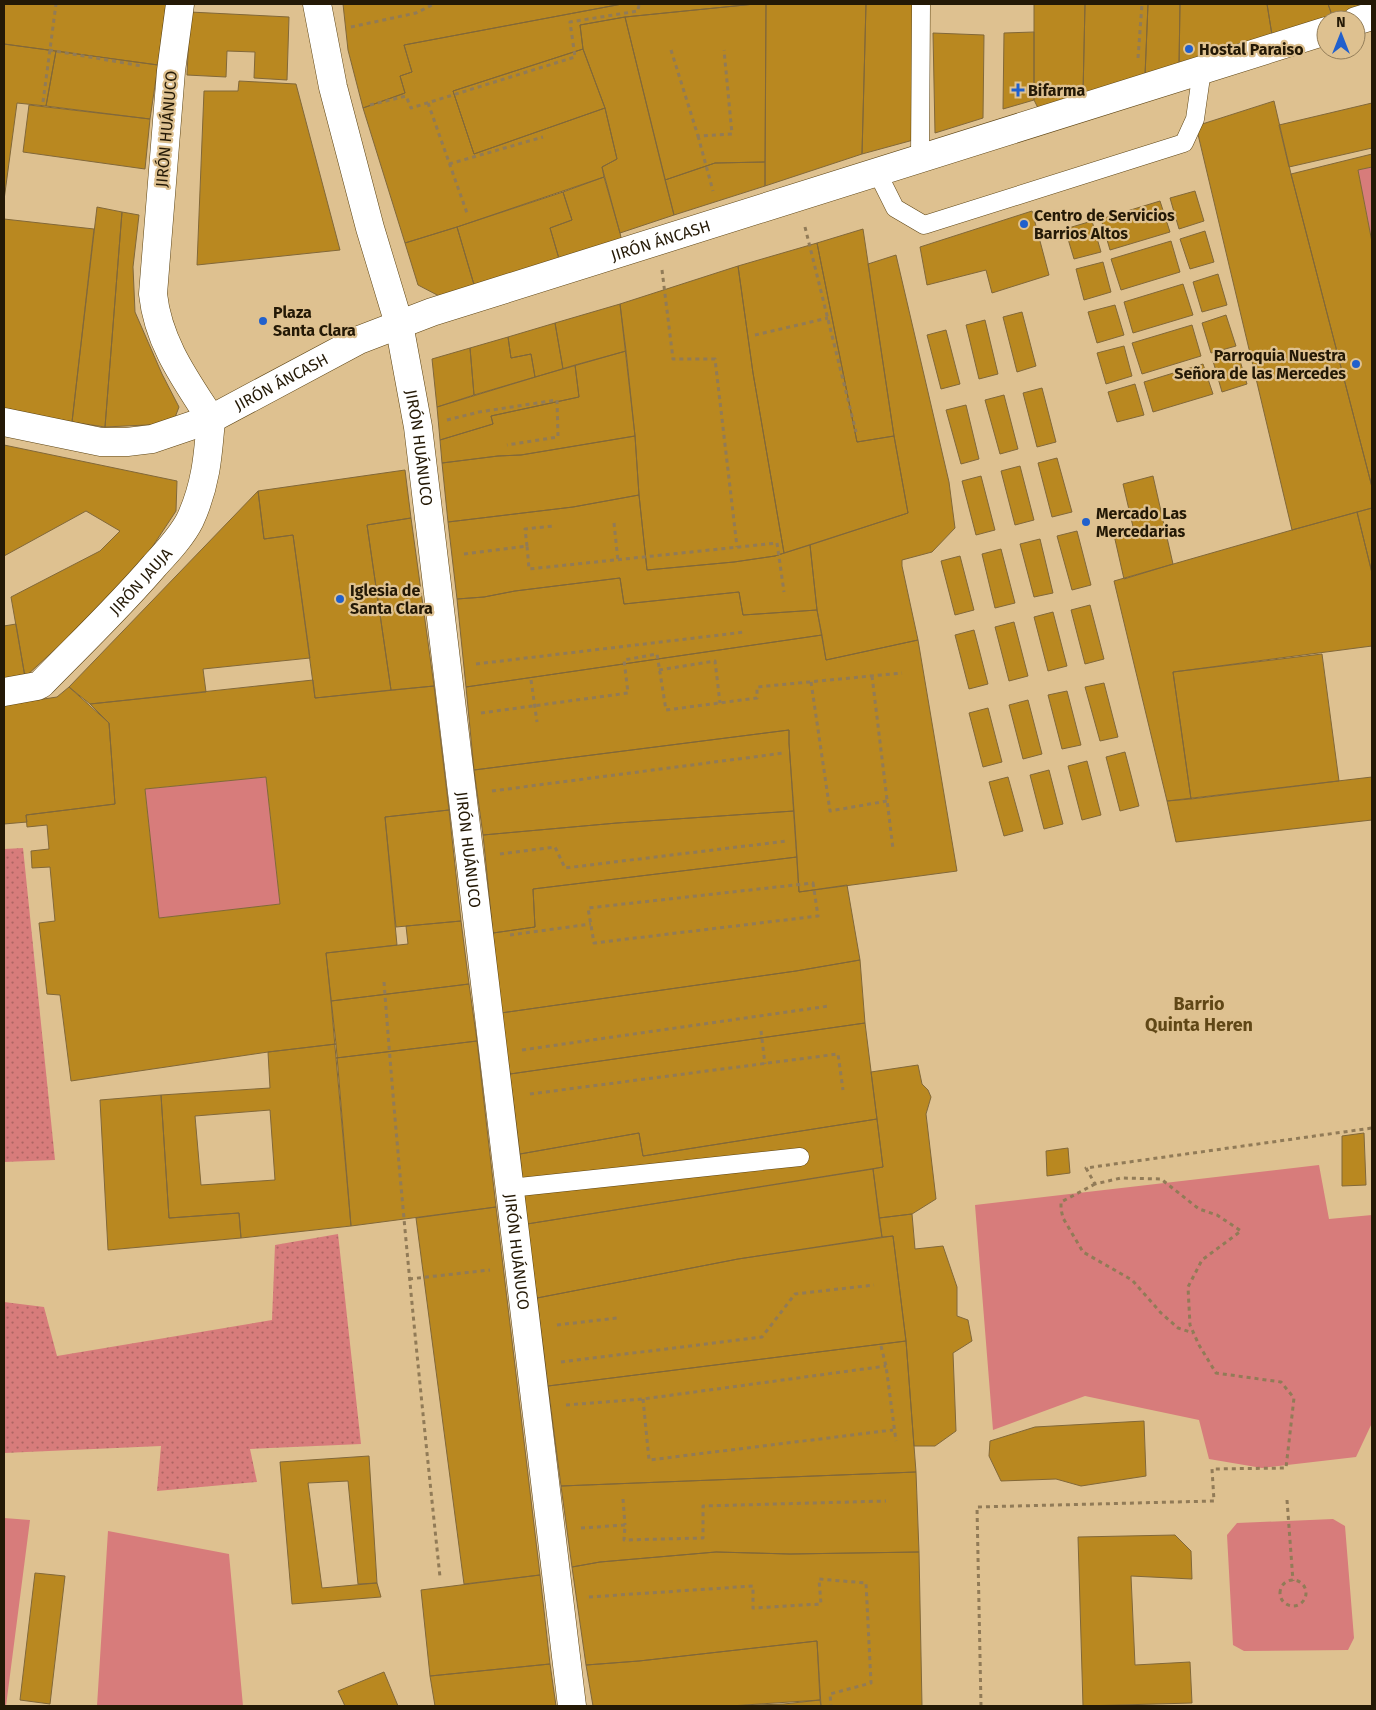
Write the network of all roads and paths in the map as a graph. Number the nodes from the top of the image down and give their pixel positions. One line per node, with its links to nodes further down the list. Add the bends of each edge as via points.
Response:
1 (56, 4): 10 (path)
2 (180, 4): 14 (street, JIRÓN HUÁNUCO)
3 (317, 4): 8 (street, JIRÓN HUÁNUCO)
4 (434, 4): 8 (path, via 416,13)
5 (639, 4): 17 (path, via 638,11 570,22 575,57)
6 (921, 4): 21 (lane)
7 (1142, 4): 15 (path)
8 (322, 33): 18 (street, JIRÓN HUÁNUCO)
9 (1316, 34): 13 (street, JIRÓN ÁNCASH)
10 (49, 50): 14 (path); 16 (path)
11 (671, 50): 19 (path)
12 (724, 50): 19 (path, via 732,134)
13 (1202, 70): 15 (street, JIRÓN ÁNCASH); 23 (lane, via 1195,119 1184,143 924,225 895,208)
14 (171, 71): 31 (street, JIRÓN HUÁNUCO, via 154,308 176,364)
15 (1135, 92): 21 (street, JIRÓN ÁNCASH)
16 (43, 102)
17 (428, 103): 18 (path, via 411,108 406,96); 22 (path)
18 (340, 113): 29 (street, JIRÓN HUÁNUCO)
19 (698, 136): 26 (path)
20 (542, 138): 22 (path)
21 (920, 158): 23 (street, JIRÓN ÁNCASH)
22 (449, 164): 25 (path)
23 (877, 172): 24 (street, JIRÓN ÁNCASH)
24 (798, 197): 26 (street, JIRÓN ÁNCASH); 28 (path)
25 (468, 216)
26 (720, 221): 27 (street, JIRÓN ÁNCASH)
27 (658, 241): 29 (street, JIRÓN ÁNCASH); 39 (path, via 673,360 715,359)
28 (828, 318): 30 (path); 34 (path)
29 (399, 324): 31 (street, JIRÓN ÁNCASH, via 359,340); 33 (street, JIRÓN HUÁNUCO)
30 (755, 335)
31 (211, 419): 32 (street, JIRÓN ÁNCASH, via 152,439 127,442 101,442); 50 (street, JIRÓN JAUJA, via 206,471 187,525 142,580 41,684)
32 (4, 422)
33 (418, 427): 35 (path, via 479,412 557,400 558,437); 40 (street, JIRÓN HUÁNUCO)
34 (856, 432)
35 (507, 445)
36 (614, 523): 41 (path)
37 (552, 526): 38 (path, via 525,529)
38 (527, 546): 40 (path); 41 (path, via 529,569)
39 (737, 547): 41 (path); 42 (path, via 777,544)
40 (435, 558): 44 (street, JIRÓN HUÁNUCO)
41 (618, 561)
42 (784, 592)
43 (745, 632): 44 (path)
44 (448, 668): 53 (street, JIRÓN HUÁNUCO)
45 (659, 670): 51 (path, via 666,710); 51 (path, via 715,661); 52 (path, via 657,654 624,660 628,693)
46 (902, 673): 47 (path)
47 (872, 676): 49 (path); 57 (path)
48 (531, 680): 52 (path)
49 (810, 682): 51 (path, via 757,687 757,698); 57 (path, via 830,811)
50 (4, 692)
51 (720, 703)
52 (535, 706): 53 (path); 54 (path)
53 (454, 717): 56 (street, JIRÓN HUÁNUCO)
54 (537, 722)
55 (784, 753): 56 (path)
56 (463, 795): 60 (street, JIRÓN HUÁNUCO)
57 (887, 801): 59 (path)
58 (787, 841): 60 (path, via 565,868 555,847)
59 (893, 849)
60 (470, 857): 62 (street, JIRÓN HUÁNUCO)
61 (591, 924): 61 (path, via 594,943 818,916 813,882 588,908); 62 (path)
62 (480, 939): 66 (street, JIRÓN HUÁNUCO)
63 (384, 982): 75 (path)
64 (830, 1006): 66 (path)
65 (761, 1031): 67 (path)
66 (494, 1054): 69 (street, JIRÓN HUÁNUCO)
67 (765, 1064): 68 (path, via 838,1054); 69 (path)
68 (843, 1090)
69 (499, 1098): 73 (street, JIRÓN HUÁNUCO)
70 (1372, 1128): 72 (path, via 1086,1168)
71 (800, 1158): 73 (lane)
72 (1095, 1184): 79 (path, via 1061,1202 1063,1218 1083,1252 1132,1280 1178,1328); 79 (path, via 1121,1178 1161,1179 1198,1209 1217,1215 1241,1231 1202,1260 1188,1287)
73 (510, 1188): 74 (street, JIRÓN HUÁNUCO)
74 (519, 1267): 75 (path); 78 (street, JIRÓN HUÁNUCO)
75 (409, 1279): 92 (path)
76 (874, 1285): 81 (path, via 795,1294 762,1337)
77 (617, 1318): 78 (path)
78 (527, 1328): 81 (street, JIRÓN HUÁNUCO)
79 (1193, 1333): 97 (path, via 1216,1373 1281,1382 1294,1398 1286,1468 1212,1469 1214,1501 977,1507)
80 (881, 1346): 82 (path)
81 (531, 1366): 84 (street, JIRÓN HUÁNUCO)
82 (886, 1366): 83 (path); 85 (path)
83 (643, 1399): 84 (path); 85 (path, via 649,1460)
84 (536, 1408): 91 (street, JIRÓN HUÁNUCO)
85 (893, 1430): 86 (path)
86 (896, 1442)
87 (623, 1499): 90 (path)
88 (1288, 1500): 93 (path)
89 (886, 1501): 90 (path, via 703,1506 703,1538 624,1540)
90 (625, 1526): 91 (path)
91 (550, 1530): 94 (street, JIRÓN HUÁNUCO)
92 (440, 1577)
93 (1293, 1580): 93 (path, via 1285,1583 1281,1590 1281,1598 1290,1606 1302,1603 1306,1595 1304,1586)
94 (559, 1599): 95 (street, JIRÓN HUÁNUCO); 96 (path, via 753,1586 753,1608 820,1604 820,1580 866,1583 871,1683 830,1694)
95 (572, 1706)
96 (831, 1706)
97 (981, 1706)

